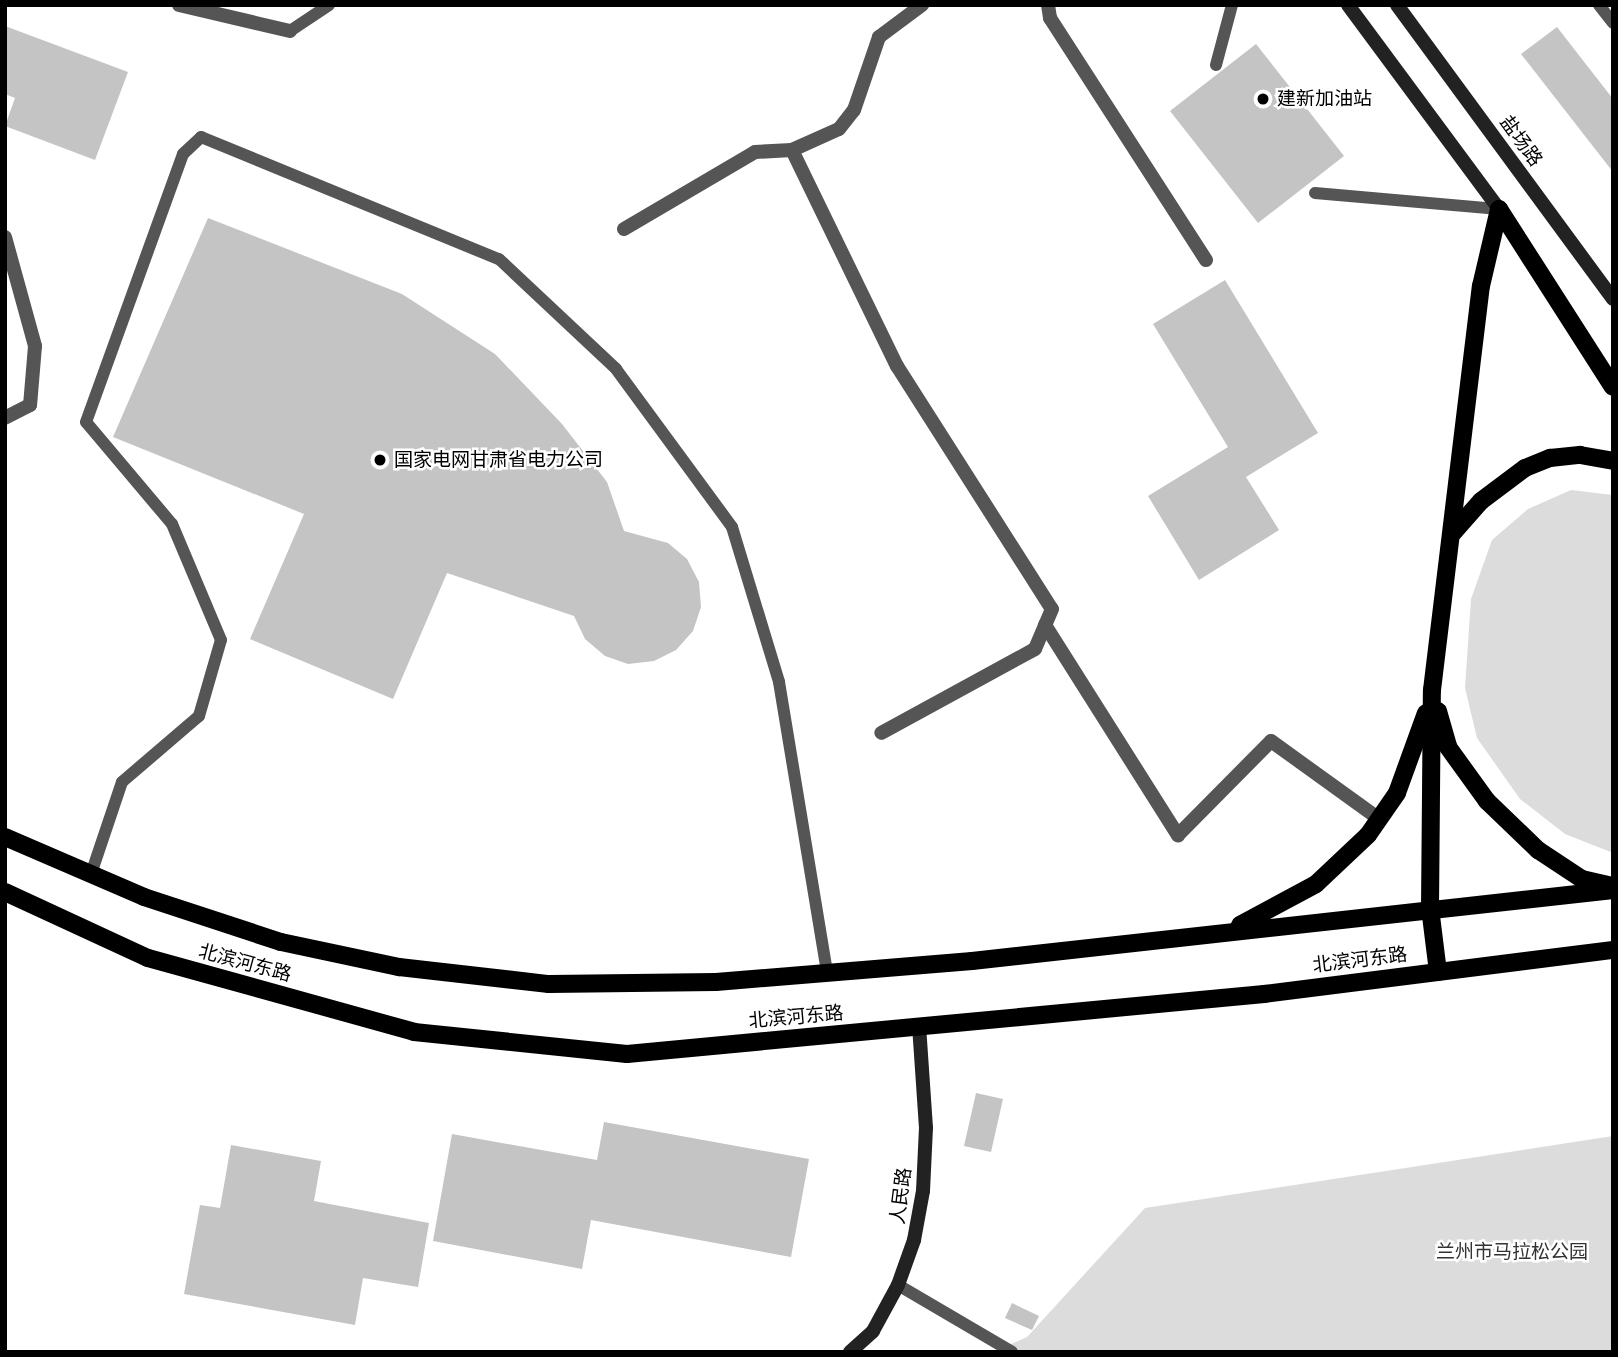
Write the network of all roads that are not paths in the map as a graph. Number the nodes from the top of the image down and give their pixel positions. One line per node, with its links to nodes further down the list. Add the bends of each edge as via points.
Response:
1 (179, 5): 10 (street)
2 (329, 5): 10 (lane)
3 (922, 5): 12 (street, via 879,37 854,110 839,129)
4 (1048, 5): 17 (street, via 1050,18)
5 (1232, 5): 11 (lane)
6 (1348, 5): 14 (main road)
7 (1397, 5): 18 (main road, 盐场路)
8 (1599, 5): 9 (lane)
9 (1613, 23)
10 (290, 31)
11 (1216, 65)
12 (792, 150): 15 (street, via 755,152); 23 (street, via 897,366 1052,609)
13 (1315, 193): 14 (lane)
14 (1499, 209): 19 (main road); 22 (main road, via 1481,286)
15 (624, 229)
16 (5, 237): 20 (street, via 35,346 30,405)
17 (1206, 260)
18 (1613, 299)
19 (1613, 387)
20 (5, 418)
21 (1613, 461): 22 (main road, via 1580,455 1550,458 1525,468 1481,501)
22 (1451, 535): 24 (main road)
23 (1045, 625): 25 (street, via 1035,649); 26 (street, via 1178,835 1271,741)
24 (1433, 690): 26 (main road, via 1416,748 1397,793); 29 (main road, via 1448,747 1487,801 1538,850 1581,879); 31 (main road)
25 (881, 733)
26 (1379, 819): 32 (main road, via 1316,884)
27 (5, 837): 28 (main road, 北滨河东路)
28 (91, 874): 35 (main road, 北滨河东路, via 201,918 281,942 399,967 549,984 716,982); 35 (lane, via 122,782 199,716 221,640 172,524 86,422 183,155 201,137 499,259 617,369 732,527 779,682)
29 (1613, 888): 31 (main road, 北滨河东路)
30 (5, 892): 36 (main road, 北滨河东路, via 148,958 414,1032 627,1054)
31 (1430, 908): 32 (main road, 北滨河东路); 34 (main road)
32 (1227, 931): 35 (main road, 北滨河东路)
33 (1613, 950): 34 (main road, 北滨河东路)
34 (1438, 972): 36 (main road, 北滨河东路)
35 (827, 973)
36 (919, 1026): 37 (main road, 人民路, via 926,1128 923,1191 914,1240)
37 (898, 1285): 38 (main road, 人民路, via 873,1331); 39 (lane)
38 (850, 1352)
39 (1012, 1352)

